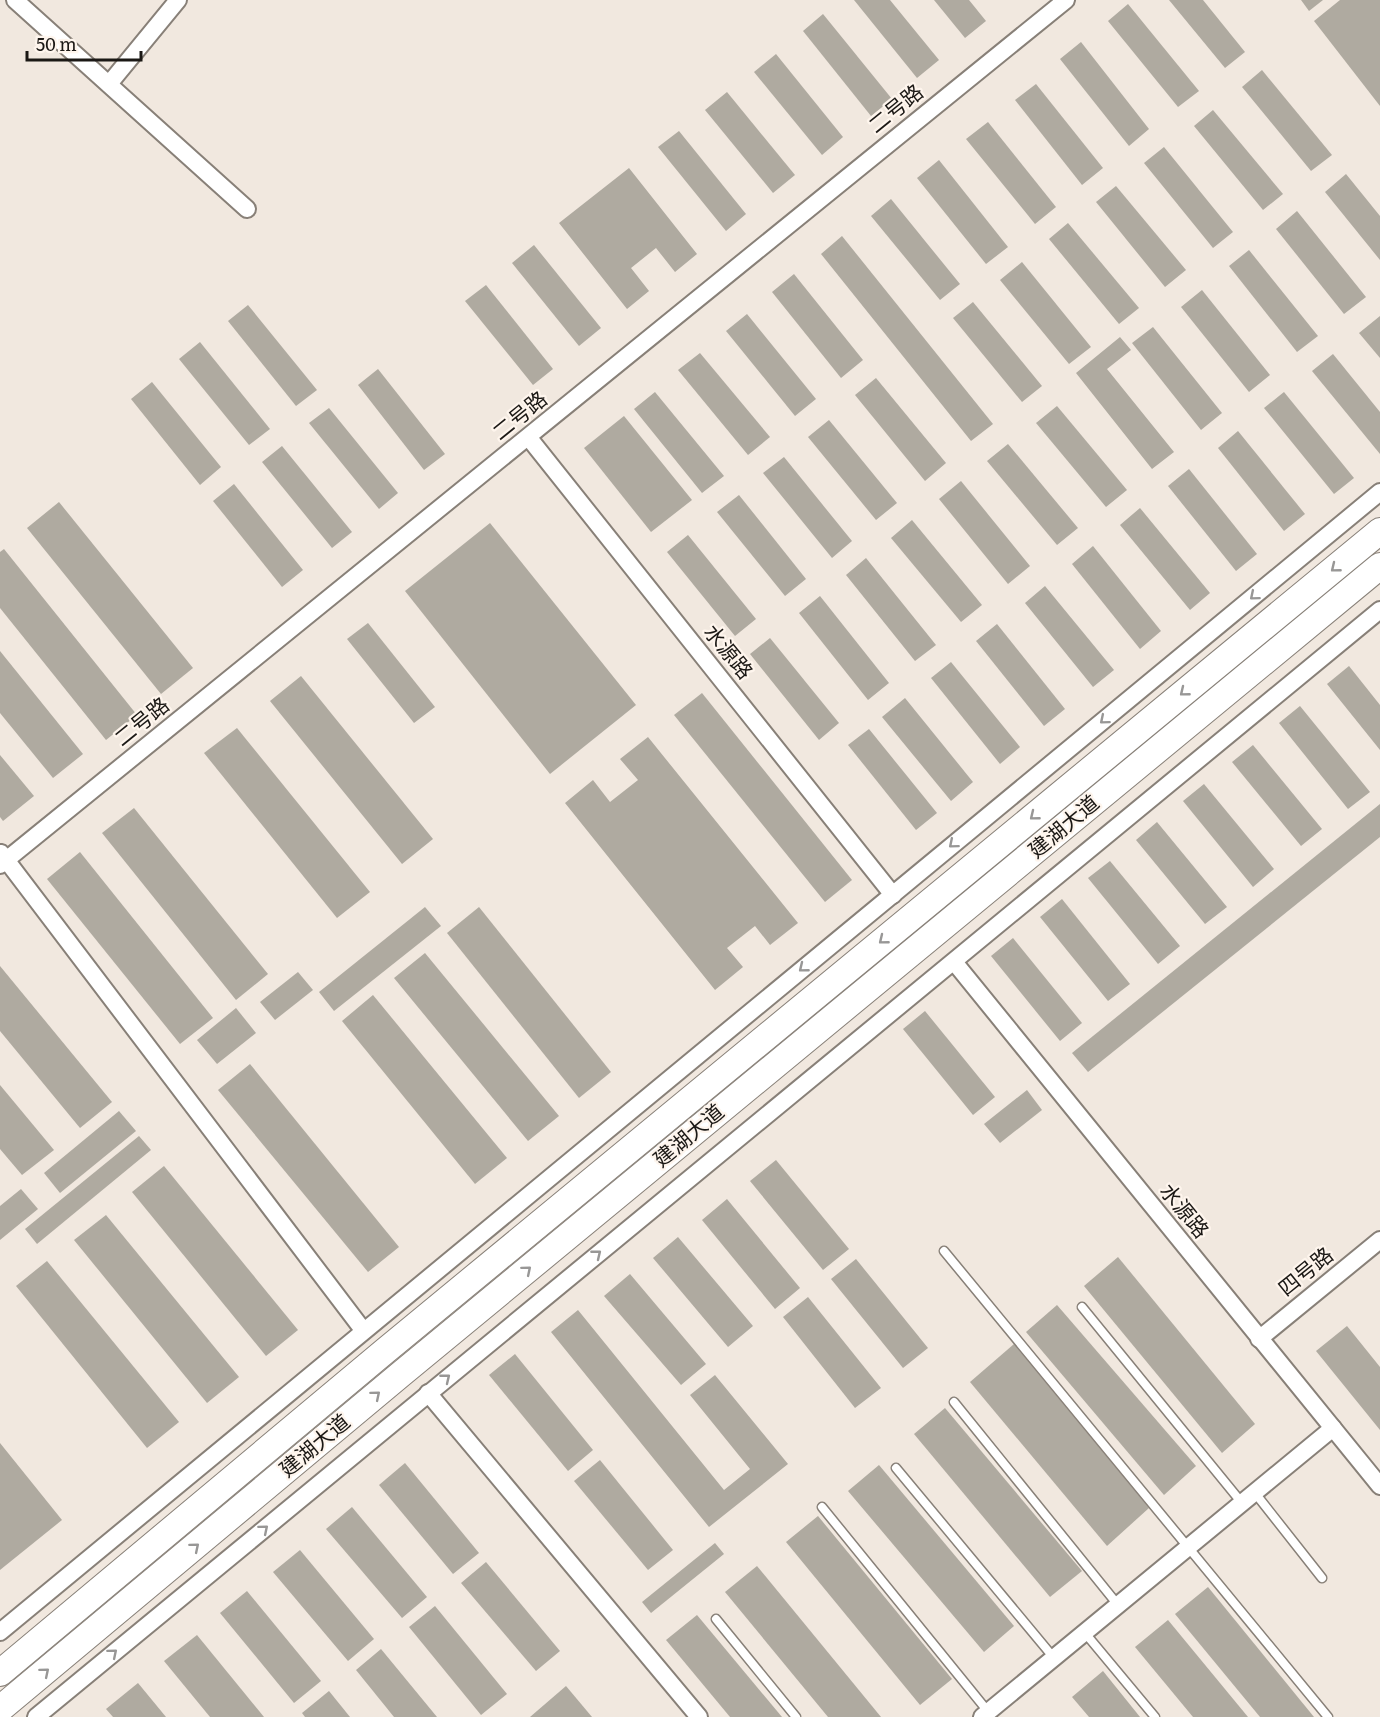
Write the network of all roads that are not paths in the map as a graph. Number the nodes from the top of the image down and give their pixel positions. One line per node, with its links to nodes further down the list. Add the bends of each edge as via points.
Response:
1 (15, 0): 4 (street)
2 (178, 0): 4 (street)
3 (1066, 0): 6 (street, 二号路)
4 (109, 84): 5 (street)
5 (247, 208)
6 (529, 438): 11 (street, 二号路); 12 (street, 水源路)
7 (1380, 492): 12 (street, one-way to 12)
8 (1380, 531): 33 (main road, 建湖大道, one-way to 33, via 394,1343)
9 (1380, 566): 34 (main road, 建湖大道, one-way to 9)
10 (1380, 610): 13 (street)
11 (2, 859): 17 (street)
12 (892, 895): 17 (street, one-way to 17)
13 (955, 963): 18 (street, 水源路); 19 (street, one-way to 13)
14 (1380, 1240): 18 (street, 四号路)
15 (944, 1251): 26 (lane)
16 (1082, 1307): 24 (lane)
17 (363, 1330): 30 (street)
18 (1260, 1339): 21 (street, 水源路)
19 (428, 1393): 36 (street, one-way to 19); 37 (street)
20 (954, 1402): 28 (lane)
21 (1333, 1428): 23 (street, 水源路); 24 (street)
22 (896, 1468): 32 (lane)
23 (1380, 1486)
24 (1248, 1498): 26 (street); 27 (lane)
25 (822, 1507): 35 (lane)
26 (1190, 1546): 28 (street); 40 (lane)
27 (1322, 1578)
28 (1118, 1605): 31 (street)
29 (716, 1619): 38 (lane)
30 (0, 1632)
31 (1085, 1633): 32 (street); 39 (lane)
32 (1054, 1658): 35 (street)
33 (0, 1673)
34 (0, 1709)
35 (988, 1715)
36 (36, 1717)
37 (699, 1717)
38 (796, 1717)
39 (1155, 1717)
40 (1328, 1717)

